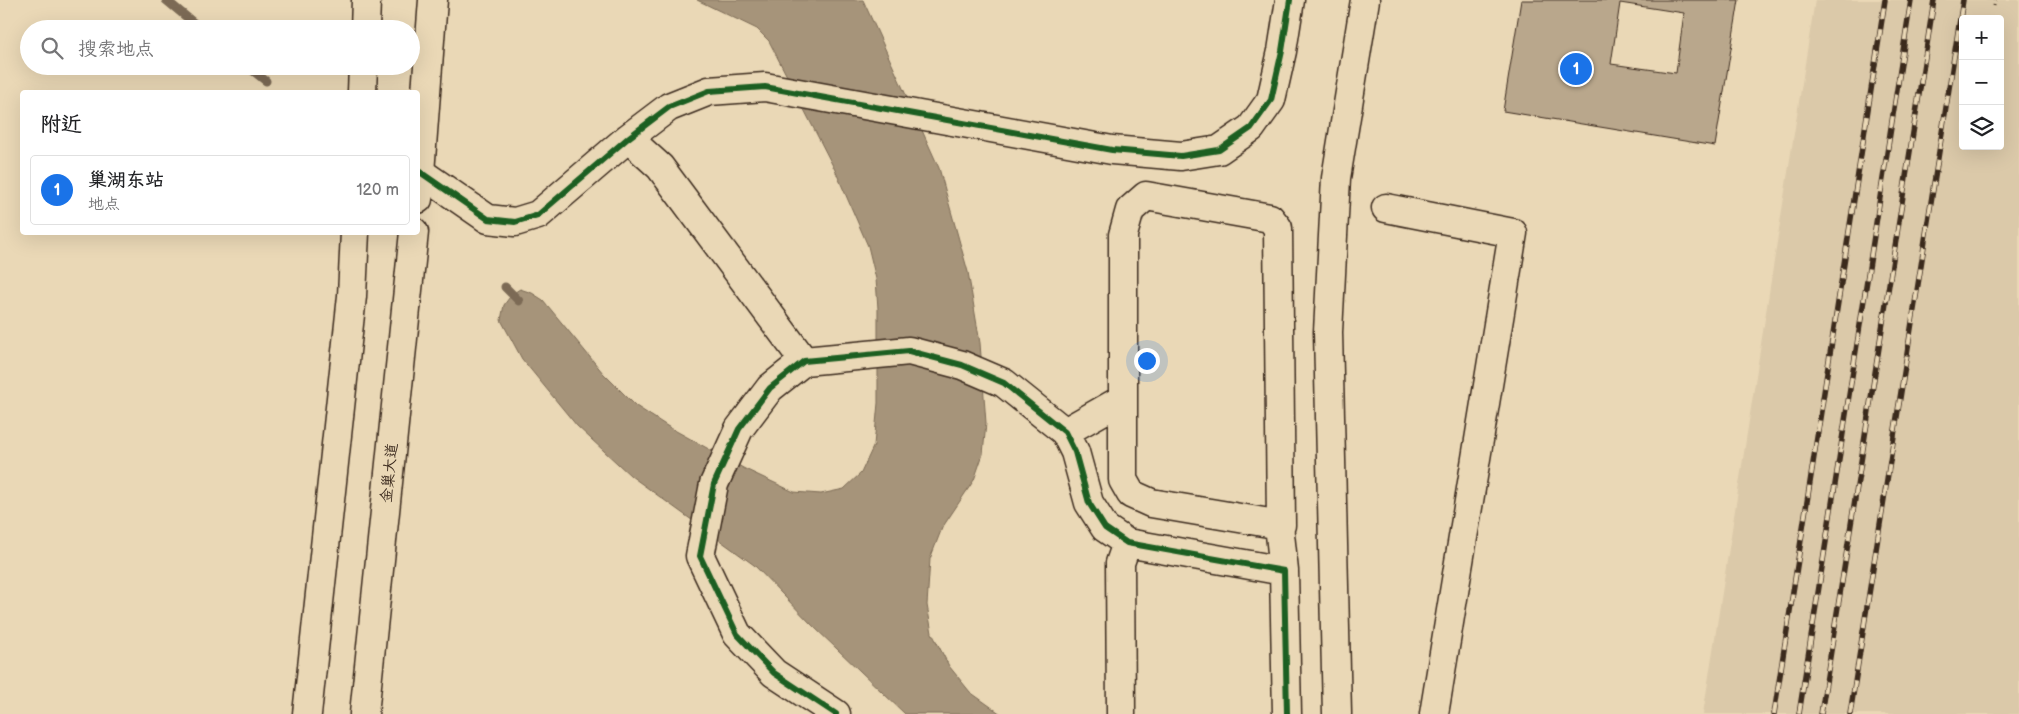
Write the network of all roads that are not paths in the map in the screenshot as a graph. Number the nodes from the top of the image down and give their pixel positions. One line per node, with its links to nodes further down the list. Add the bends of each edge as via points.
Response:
1 (366, 0): 5 (street)
2 (433, 0): 9 (street)
3 (1290, 0): 8 (street, via 1271,100 1251,128 1219,150 1181,156 1112,150 765,87 709,91 669,107)
4 (1365, 0): 24 (street, via 1336,178 1328,332)
5 (365, 20)
6 (363, 75): 7 (street)
7 (362, 90)
8 (628, 138): 9 (street, via 538,215 515,222 488,219); 13 (street, via 660,167)
9 (420, 172)
10 (1386, 208): 25 (street, via 1513,233)
11 (355, 235): 19 (street, via 352,296)
12 (414, 235): 20 (street, 金巢大道)
13 (804, 361): 15 (street, via 909,351 962,365 1004,383); 21 (street, via 770,388 739,429 714,484 700,556 737,634 774,673)
14 (1123, 399): 15 (street); 16 (street, via 1123,480 1131,494 1151,503); 16 (street, via 1123,235 1130,210 1146,196 1270,218 1278,228)
15 (1065, 432): 17 (street, via 1075,452 1089,503 1105,528)
16 (1279, 525): 18 (street)
17 (1127, 543): 18 (street); 22 (street, via 1120,563)
18 (1284, 571): 23 (street)
19 (307, 714)
20 (364, 714)
21 (836, 714)
22 (1121, 714)
23 (1287, 714)
24 (1337, 714)
25 (1434, 714)

